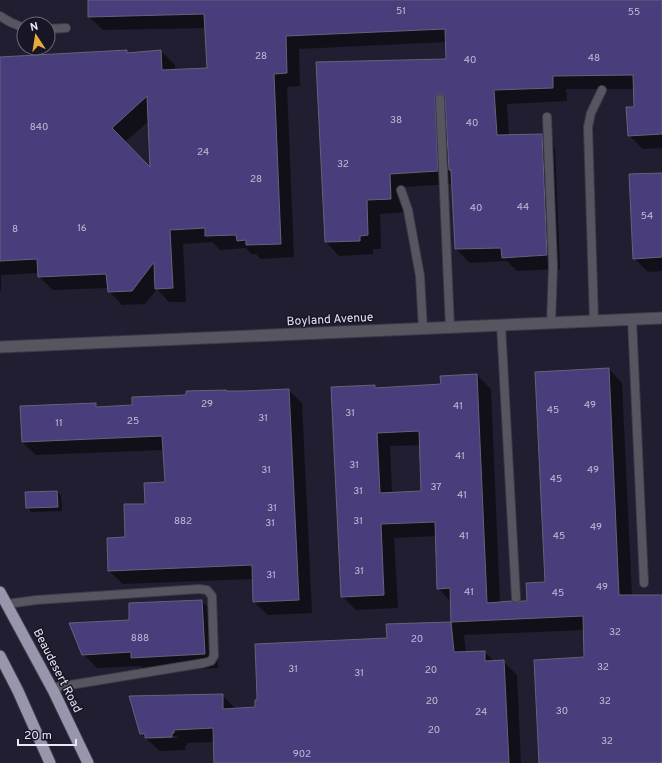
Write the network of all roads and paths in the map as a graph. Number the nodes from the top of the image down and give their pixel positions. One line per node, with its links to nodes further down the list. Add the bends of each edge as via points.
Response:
1 (0, 16): 2 (lane)
2 (16, 25)
3 (66, 28): 4 (lane)
4 (56, 29)
5 (602, 90): 11 (lane, via 591,113 588,127)
6 (440, 99): 14 (lane)
7 (547, 117): 12 (lane, via 553,266)
8 (401, 190): 15 (lane, via 408,210 420,276)
9 (662, 318): 10 (street, Boyland Avenue)
10 (632, 319): 11 (street, Boyland Avenue); 17 (lane)
11 (594, 321): 12 (street, Boyland Avenue)
12 (551, 323): 13 (street, Boyland Avenue)
13 (501, 325): 14 (street, Boyland Avenue); 19 (lane)
14 (450, 328): 15 (street, Boyland Avenue)
15 (423, 329): 16 (street, Boyland Avenue)
16 (0, 347)
17 (644, 583)
18 (0, 592): 20 (highway, Beaudesert Road)
19 (516, 598)
20 (7, 604): 22 (highway, Beaudesert Road); 22 (lane, via 199,589 207,590 212,596 214,656 211,661)
21 (0, 656): 23 (highway)
22 (52, 688): 24 (highway, Beaudesert Road)
23 (50, 763)
24 (88, 763)

